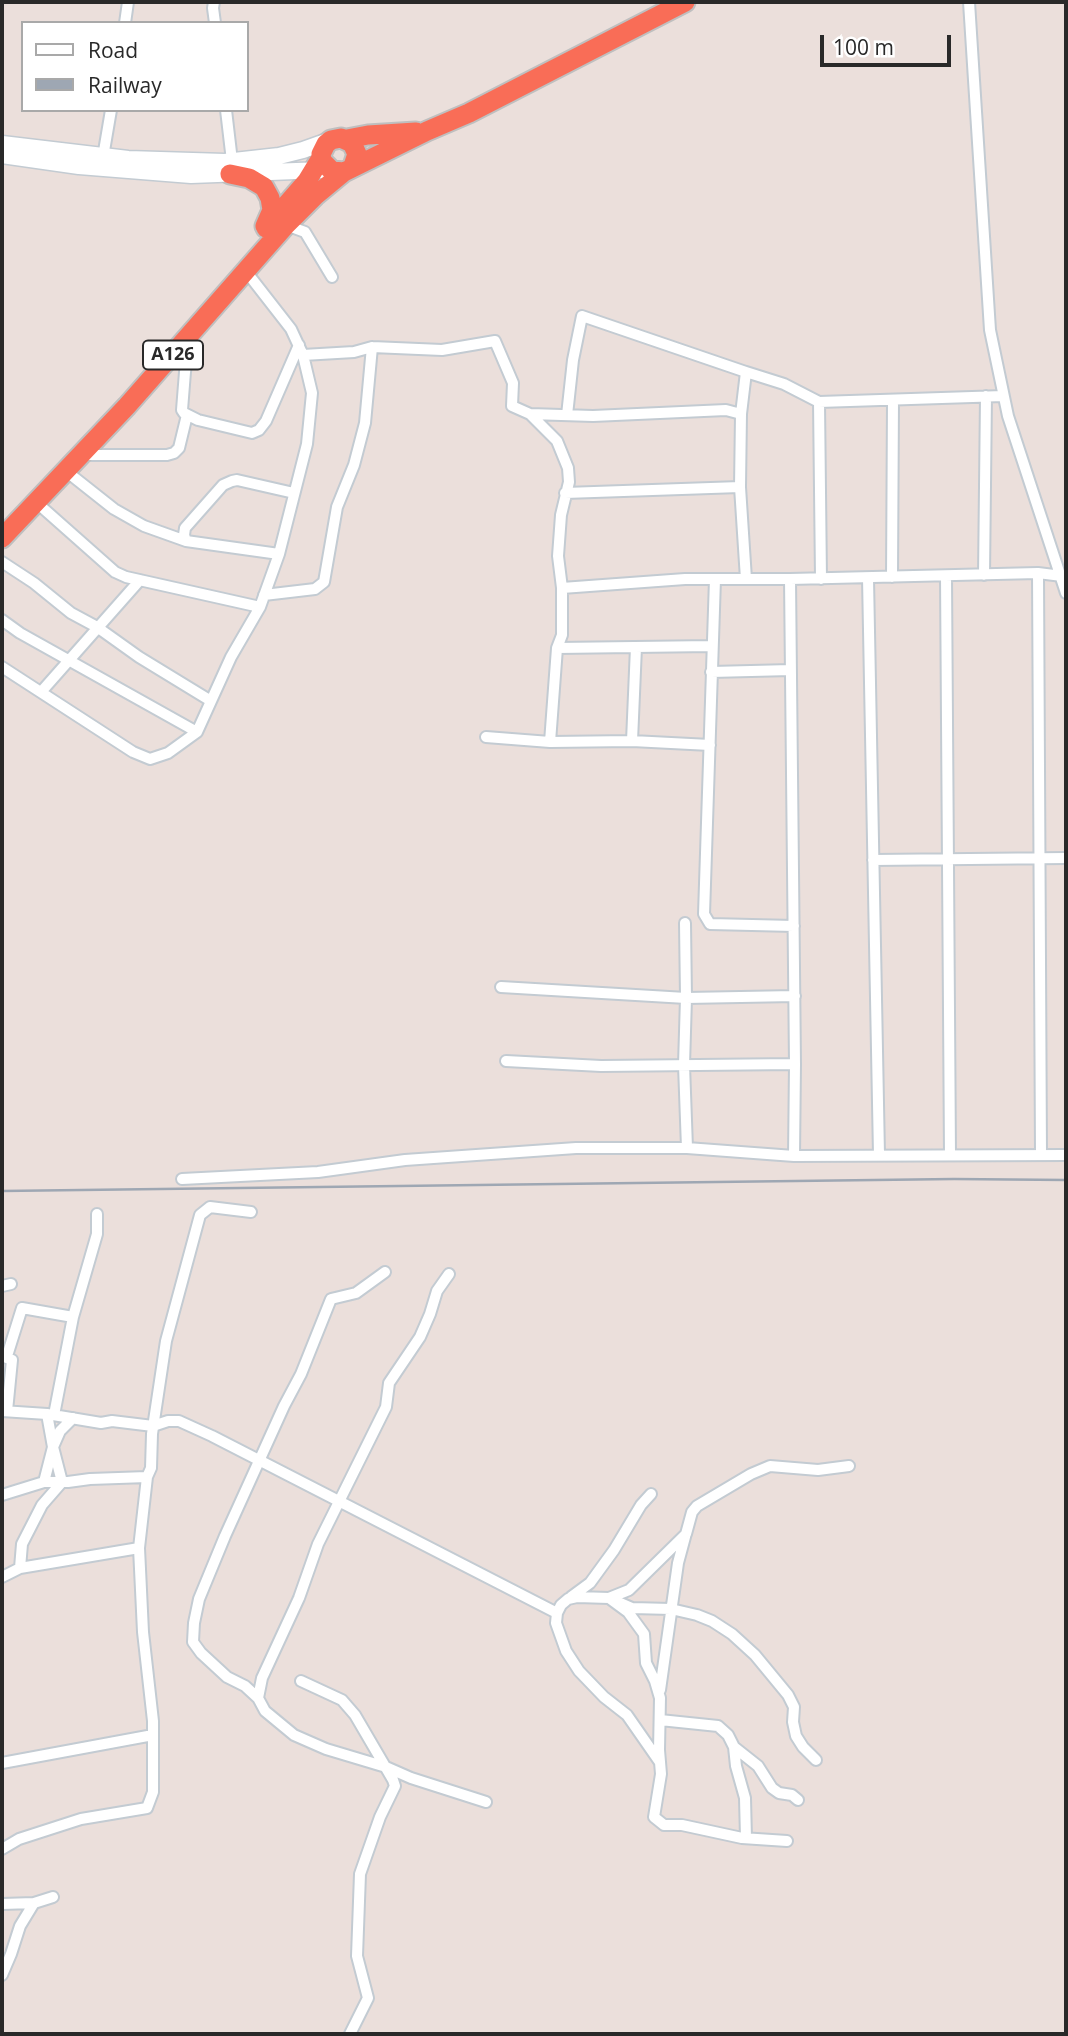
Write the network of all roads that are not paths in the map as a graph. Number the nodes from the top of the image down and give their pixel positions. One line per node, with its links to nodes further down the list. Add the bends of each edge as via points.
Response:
1 (128, 2): 5 (street)
2 (214, 2): 6 (street)
3 (685, 2): 9 (highway, A126)
4 (969, 2): 25 (street, via 990,330)
5 (125, 21)
6 (215, 21)
7 (111, 112): 13 (street)
8 (226, 112): 15 (street)
9 (427, 131): 10 (highway, A126); 14 (highway, A126)
10 (339, 140): 14 (highway, A126, via 323,149); 14 (highway, via 355,148 356,160); 15 (main road)
11 (2, 144): 13 (main road)
12 (2, 155): 15 (main road, via 130,172 191,175)
13 (103, 157): 15 (main road)
14 (332, 167): 15 (main road); 16 (highway, A126, via 315,196); 17 (highway, A126)
15 (231, 168): 17 (highway, via 254,179 270,198 272,211)
16 (286, 225): 18 (highway, A126); 19 (street, via 305,232)
17 (256, 239): 38 (highway, A126, via 115,401)
18 (245, 270): 20 (highway, A126); 22 (street, via 291,329)
19 (332, 277)
20 (191, 333): 30 (street, via 182,410); 32 (highway, A126)
21 (372, 347): 22 (street, via 354,352); 28 (street, via 442,351 495,341 513,383 512,406); 56 (street, via 365,423 337,507 324,582 315,589)
22 (301, 350): 30 (street, via 256,432); 35 (street, via 312,393 307,444)
23 (746, 372): 27 (street); 29 (street); 31 (street, via 582,316)
24 (986, 396): 25 (street); 26 (street); 44 (street)
25 (1003, 396): 46 (street)
26 (894, 401): 27 (street); 47 (street)
27 (819, 402): 52 (street)
28 (530, 414): 31 (street); 36 (street, via 557,441 568,468)
29 (741, 414): 31 (street, via 726,410); 34 (street)
30 (187, 415): 32 (street, via 174,453)
31 (567, 415)
32 (82, 455): 33 (highway, A126)
33 (66, 471): 37 (highway, A126); 40 (street, via 114,509)
34 (740, 487): 36 (street); 50 (street)
35 (294, 493): 40 (street, via 232,481 223,485 185,528); 41 (street)
36 (565, 493): 54 (street, via 558,555)
37 (36, 502): 39 (highway, A126); 53 (street, via 115,572)
38 (2, 519)
39 (2, 538)
40 (186, 541): 41 (street)
41 (279, 554): 56 (street)
42 (2, 562): 59 (street)
43 (1038, 573): 44 (street); 46 (street); 75 (street)
44 (984, 575): 45 (street)
45 (946, 576): 47 (street); 74 (street)
46 (1062, 576): 55 (street)
47 (892, 577): 48 (street)
48 (868, 578): 52 (street); 77 (street)
49 (715, 579): 50 (street); 54 (street); 61 (street)
50 (746, 579): 51 (street)
51 (790, 579): 52 (street); 65 (street)
52 (821, 579)
53 (139, 580): 57 (street); 59 (street)
54 (562, 588): 62 (street, via 562,635)
55 (1066, 593)
56 (264, 595): 57 (street)
57 (260, 607): 68 (street)
58 (2, 620): 63 (street)
59 (97, 627): 63 (street); 68 (street)
60 (636, 646): 61 (street); 62 (street); 71 (street)
61 (712, 646): 66 (street)
62 (557, 648): 72 (street)
63 (69, 660): 67 (street); 69 (street)
64 (2, 667): 67 (street)
65 (791, 670): 66 (street); 79 (street)
66 (711, 672): 73 (street)
67 (41, 692): 69 (street, via 150,759 168,753)
68 (211, 701): 69 (street)
69 (197, 732)
70 (486, 737): 72 (street)
71 (632, 741): 72 (street); 73 (street)
72 (550, 742)
73 (710, 745): 79 (street, via 706,920 710,924)
74 (947, 858): 75 (street); 77 (street); 89 (street)
75 (1039, 858): 76 (street); 87 (street)
76 (1066, 858)
77 (873, 860): 88 (street)
78 (685, 923): 82 (street)
79 (794, 926): 81 (street)
80 (501, 988): 82 (street)
81 (795, 996): 82 (street); 84 (street)
82 (686, 998): 85 (street)
83 (506, 1061): 85 (street)
84 (795, 1064): 85 (street); 91 (street)
85 (684, 1065): 86 (street)
86 (687, 1148): 91 (street); 92 (street, via 576,1148 405,1160 318,1172)
87 (1041, 1154): 89 (street); 90 (street)
88 (879, 1155): 89 (street); 91 (street)
89 (950, 1155)
90 (1066, 1155)
91 (794, 1156)
92 (182, 1179)
93 (251, 1212): 102 (street, via 209,1207 200,1215 166,1341)
94 (97, 1214): 97 (street, via 97,1234)
95 (385, 1272): 104 (street, via 356,1293 331,1299)
96 (449, 1273): 111 (street, via 419,1337 388,1383 386,1408)
97 (73, 1317): 98 (street, via 22,1308); 100 (street)
98 (4, 1356): 99 (street, via 12,1360)
99 (4, 1411): 100 (street)
100 (51, 1415): 101 (street); 103 (street)
101 (73, 1418): 102 (street); 103 (street)
102 (153, 1426): 104 (street, via 179,1421); 106 (street)
103 (53, 1447): 107 (street); 108 (street)
104 (260, 1461): 111 (street); 121 (street, via 199,1599 193,1642 227,1676)
105 (849, 1466): 112 (street, via 818,1470 770,1466 697,1506)
106 (147, 1477): 108 (street); 113 (street)
107 (44, 1482): 108 (street); 110 (street)
108 (62, 1482): 114 (street, via 42,1505 22,1544)
109 (651, 1494): 117 (street, via 590,1583)
110 (2, 1495)
111 (338, 1502): 119 (street); 121 (street, via 262,1678)
112 (686, 1534): 116 (street, via 629,1590); 118 (street)
113 (139, 1548): 114 (street); 124 (street)
114 (20, 1568): 115 (street)
115 (2, 1577)
116 (609, 1598): 117 (street); 118 (street, via 632,1608); 122 (street, via 628,1612 644,1634 646,1663)
117 (568, 1599): 119 (street)
118 (671, 1609): 122 (street); 126 (street, via 712,1621 755,1655 788,1695 794,1707 796,1737)
119 (556, 1613): 127 (street, via 560,1636 579,1671 627,1715)
120 (301, 1681): 129 (street, via 342,1700)
121 (258, 1698): 129 (street, via 265,1711 294,1735)
122 (660, 1698): 123 (street)
123 (660, 1720): 125 (street, via 718,1726); 127 (street)
124 (153, 1735): 128 (street); 134 (street, via 153,1792 147,1808 60,1825)
125 (734, 1747): 130 (street, via 758,1766 772,1788); 132 (street, via 745,1798)
126 (816, 1760)
127 (660, 1762): 132 (street, via 654,1817 664,1825)
128 (2, 1763)
129 (386, 1767): 131 (street); 139 (street, via 394,1786 360,1874 357,1956 368,1998)
130 (798, 1800)
131 (486, 1802)
132 (746, 1838): 133 (street)
133 (787, 1841)
134 (2, 1849)
135 (53, 1896): 136 (street)
136 (34, 1903): 137 (street); 138 (street)
137 (2, 1904)
138 (2, 1975)
139 (350, 2034)

